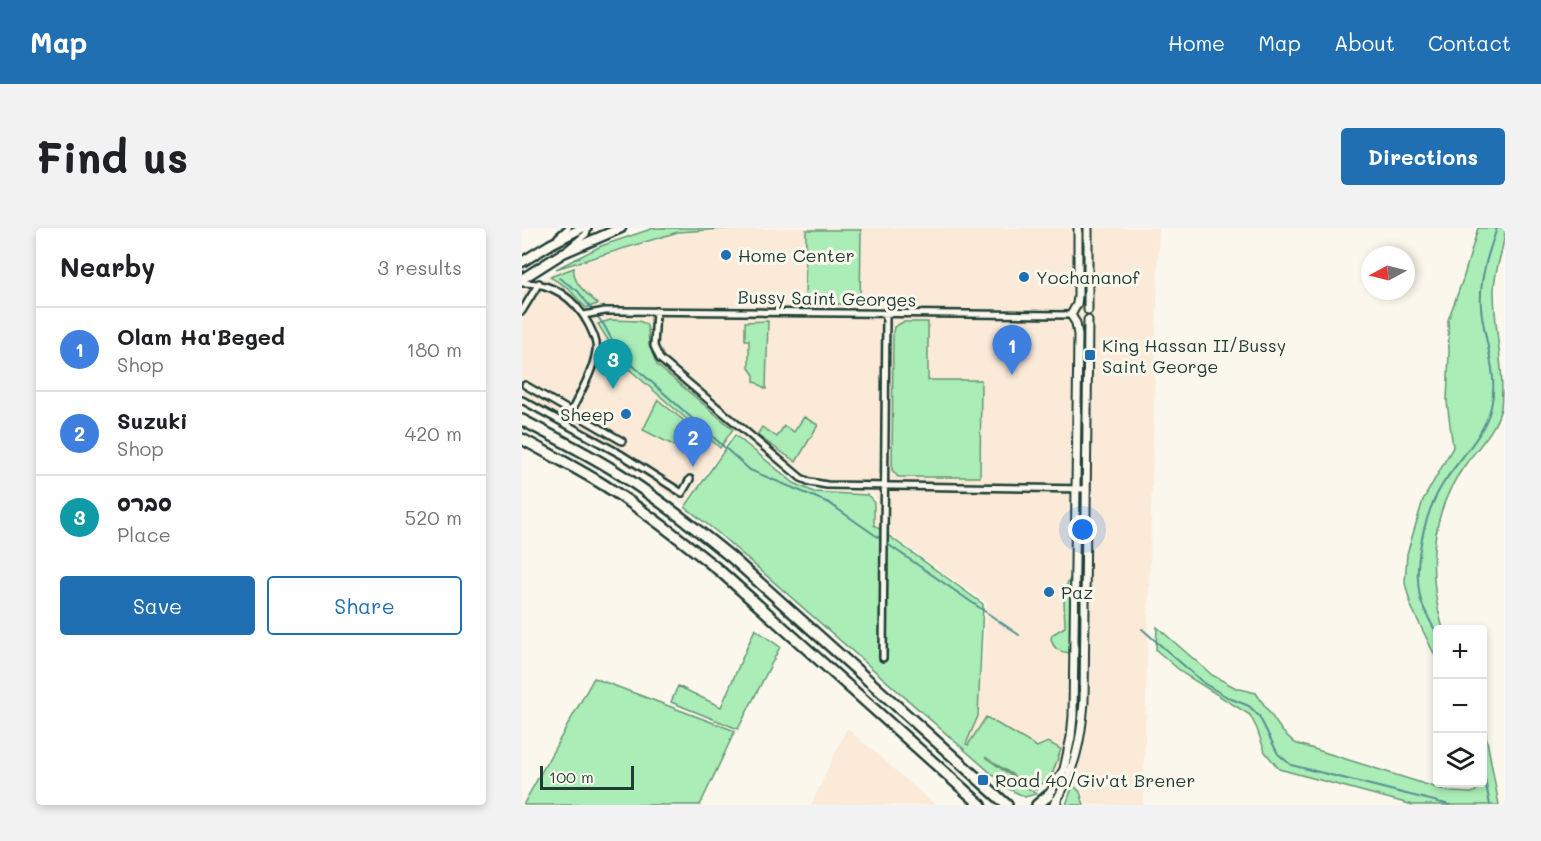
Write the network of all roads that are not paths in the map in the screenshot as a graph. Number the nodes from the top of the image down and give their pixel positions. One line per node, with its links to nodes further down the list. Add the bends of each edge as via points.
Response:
1 (568, 228): 7 (street)
2 (582, 228): 7 (main road)
3 (588, 228): 8 (street)
4 (621, 228): 8 (main road)
5 (1078, 228): 12 (street)
6 (1088, 228): 13 (street)
7 (551, 244): 9 (main road)
8 (563, 253): 10 (main road)
9 (522, 262)
10 (522, 281): 11 (street)
11 (539, 283): 14 (street); 17 (street, via 567,297)
12 (1076, 307): 13 (street); 18 (street)
13 (1088, 310): 19 (street)
14 (522, 311)
15 (656, 311): 16 (street, Bussy Saint Georges); 17 (street, Bussy Saint Georges); 28 (street, via 654,346 660,359 801,477 818,484)
16 (886, 314): 18 (street, Bussy Saint Georges); 28 (street)
17 (586, 315): 23 (street, via 596,351)
18 (1071, 315): 20 (street)
19 (1088, 320): 20 (street); 30 (street)
20 (1076, 323): 29 (street)
21 (525, 385): 23 (street)
22 (522, 400): 27 (street, via 682,493)
23 (571, 412): 26 (street)
24 (522, 420): 32 (highway, via 611,469 693,526)
25 (522, 440): 34 (highway, via 602,484 689,545)
26 (622, 441)
27 (690, 479)
28 (885, 486): 29 (street); 31 (street)
29 (1075, 489): 30 (street); 33 (street, via 1073,722)
30 (1085, 489): 33 (street, via 1084,712 1076,761)
31 (883, 657)
32 (1004, 802): 35 (highway)
33 (1053, 802): 36 (highway); 37 (street)
34 (981, 805)
35 (1016, 805)
36 (1037, 805)
37 (1043, 805)

